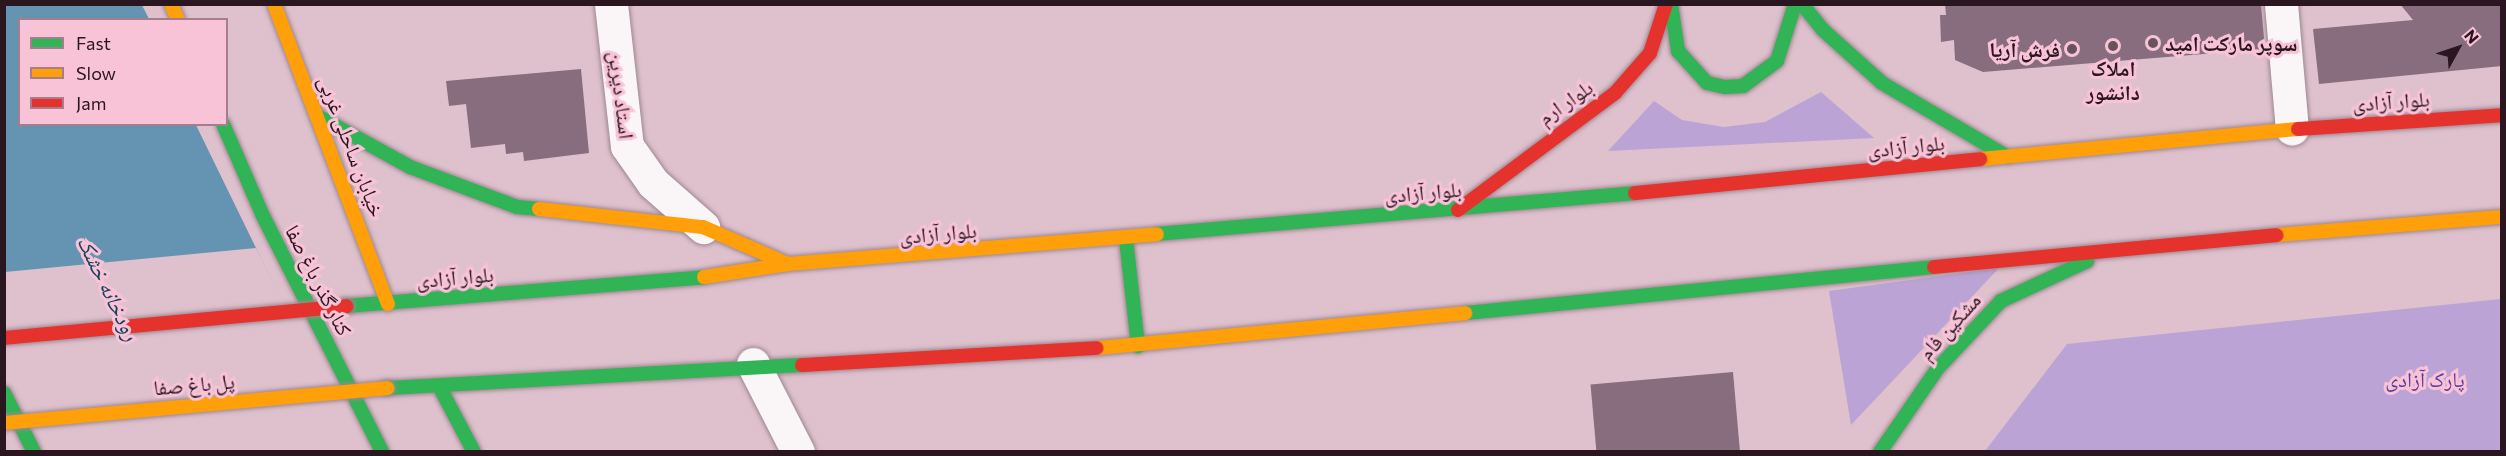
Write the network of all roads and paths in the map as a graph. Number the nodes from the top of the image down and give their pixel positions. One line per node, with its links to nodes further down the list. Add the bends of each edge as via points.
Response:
1 (171, 4): 9 (main road)
2 (274, 4): 11 (main road, خیابان ساحلی غربی)
3 (611, 4): 17 (street, استاد دیرین, via 627,146 653,183)
4 (1666, 4): 15 (main road, بلوار ارم, via 1650,53 1615,93)
5 (1671, 4): 6 (main road, via 1678,51 1707,83 1725,87 1743,86 1777,61)
6 (1795, 4)
7 (1802, 4): 14 (main road, via 1823,30 1882,84)
8 (2281, 4): 13 (street)
9 (177, 18)
10 (2502, 115): 13 (main road, بلوار آزادی)
11 (321, 118): 17 (main road, via 411,167 517,207); 21 (main road, خیابان ساحلی غربی)
12 (224, 126): 29 (main road, کنار گذر باغ صفا, via 263,216)
13 (2292, 129): 14 (main road, بلوار آزادی)
14 (2008, 157): 15 (main road, بلوار آزادی)
15 (1458, 210): 18 (main road, بلوار آزادی)
16 (2502, 217): 19 (main road)
17 (703, 227): 20 (main road)
18 (1126, 239): 20 (main road, بلوار آزادی); 23 (main road)
19 (2112, 249): 23 (main road); 33 (main road, مشکین فام, via 2001,301 1938,368)
20 (788, 264): 21 (main road, بلوار آزادی, via 720,276)
21 (388, 304): 22 (main road, بلوار آزادی, bridge)
22 (4, 339)
23 (1138, 346): 24 (main road)
24 (753, 364): 25 (main road); 32 (street)
25 (439, 386): 27 (main road, پل باغ صفا, bridge); 30 (main road); 31 (street)
26 (4, 393): 28 (main road)
27 (4, 423)
28 (34, 452)
29 (382, 452)
30 (474, 452)
31 (482, 452)
32 (798, 452)
33 (1880, 452)

